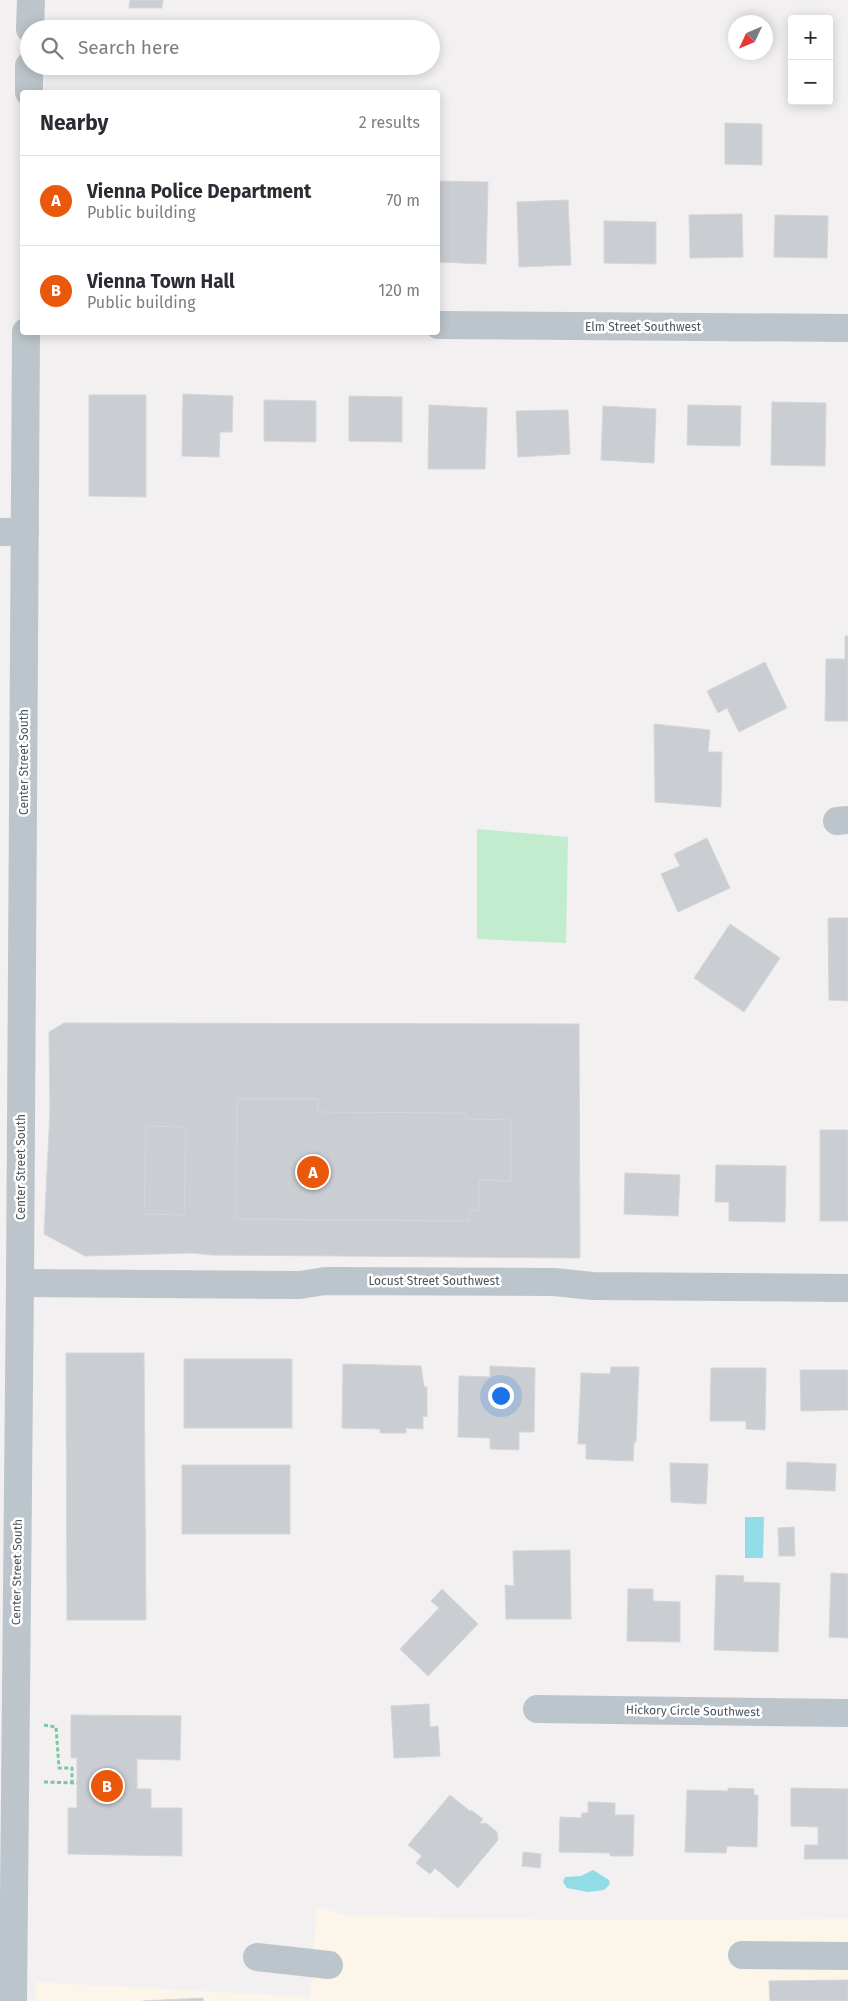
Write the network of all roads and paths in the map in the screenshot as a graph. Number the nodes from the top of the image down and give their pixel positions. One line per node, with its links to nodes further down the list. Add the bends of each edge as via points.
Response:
1 (30, 0): 2 (street)
2 (30, 20)
3 (29, 75): 4 (street)
4 (29, 90)
5 (440, 325): 6 (street, Elm Street Southwest)
6 (848, 328)
7 (26, 335): 8 (street, Center Street South)
8 (13, 532): 9 (street, Center Street South)
9 (20, 1283): 10 (street, Locust Street Southwest, via 554,1282 593,1286); 11 (street, Center Street South)
10 (848, 1288)
11 (9, 1522): 12 (street, Center Street South)
12 (8, 1632): 23 (street, Center Street South)
13 (537, 1709): 14 (street, Hickory Circle Southwest)
14 (848, 1713)
15 (44, 1725): 17 (path, via 56,1727 58,1768 72,1768)
16 (43, 1782): 17 (path)
17 (72, 1783): 18 (path)
18 (77, 1784)
19 (742, 1955): 20 (street)
20 (848, 1956)
21 (257, 1957): 22 (street)
22 (329, 1965)
23 (14, 2001)

